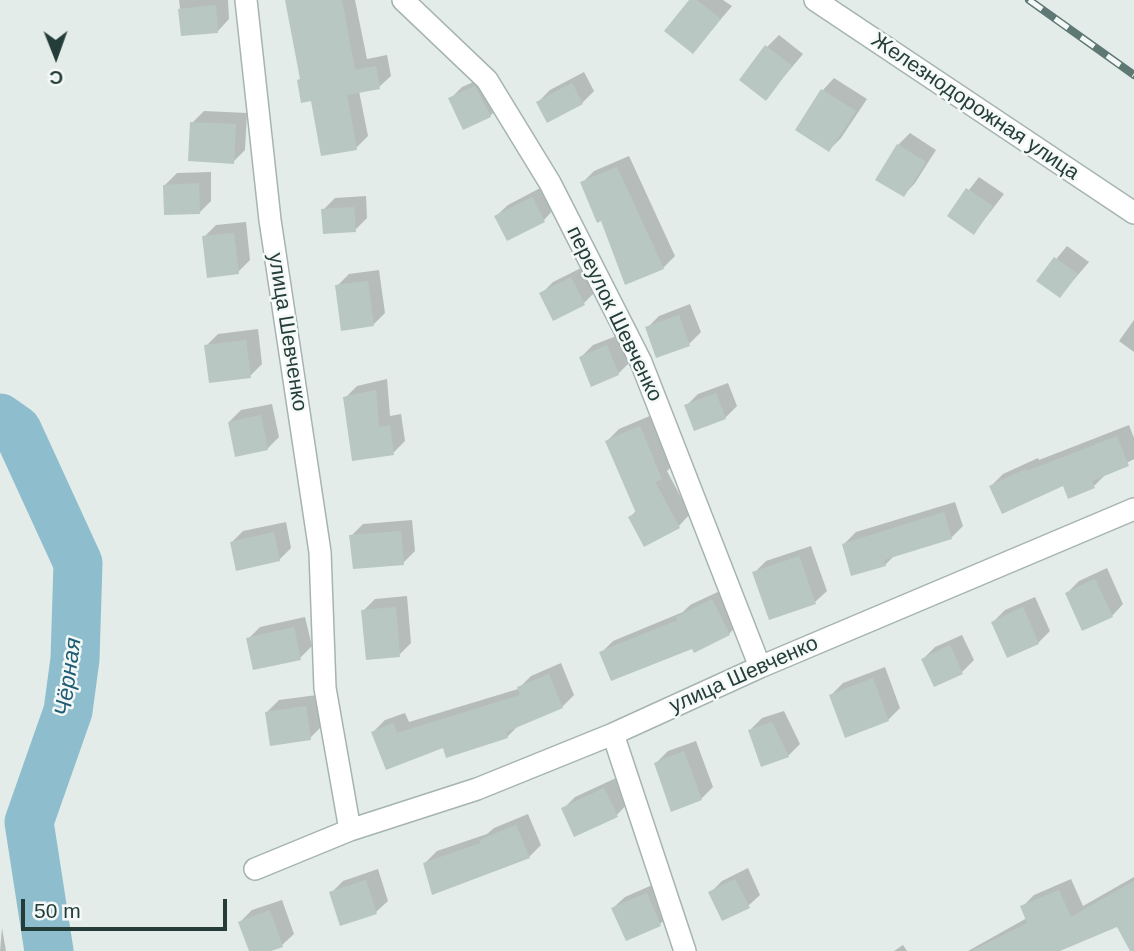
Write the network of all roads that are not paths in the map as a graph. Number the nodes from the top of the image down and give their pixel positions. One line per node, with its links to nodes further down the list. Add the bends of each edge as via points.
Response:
1 (246, 0): 8 (street, улица Шевченко, via 270,220 320,552 325,688)
2 (403, 0): 6 (street, переулок Шевченко, via 487,80 550,183 641,362)
3 (815, 0): 4 (street, Железнодорожная улица)
4 (1134, 214)
5 (1134, 509): 6 (street, улица Шевченко)
6 (760, 667): 7 (street, улица Шевченко)
7 (613, 734): 8 (street, улица Шевченко, via 477,789); 10 (street)
8 (350, 830): 9 (street, улица Шевченко)
9 (255, 869)
10 (685, 951)

